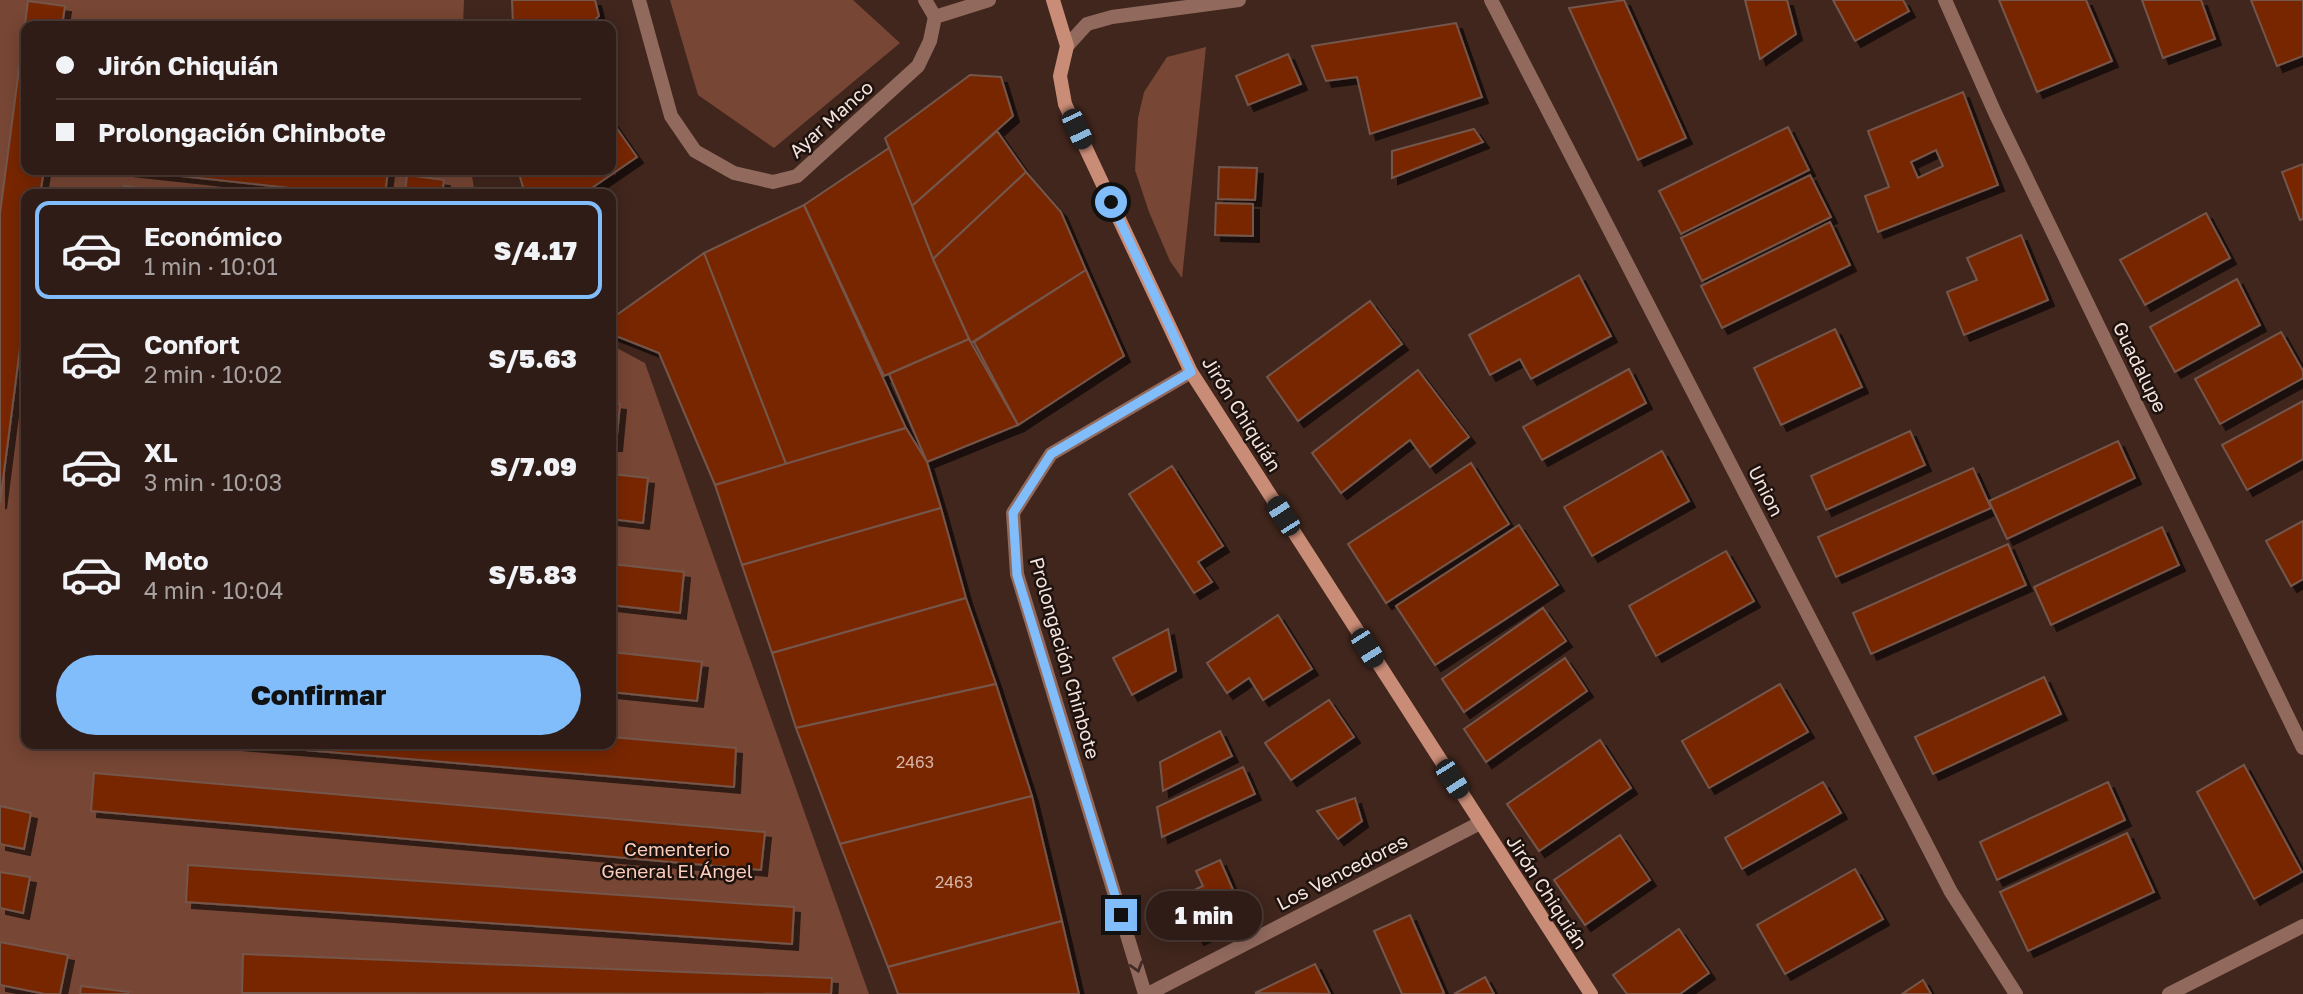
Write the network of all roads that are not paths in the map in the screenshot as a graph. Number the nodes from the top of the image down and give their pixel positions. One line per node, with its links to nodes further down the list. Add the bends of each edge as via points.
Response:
1 (639, 0): 8 (street, Ayar Manco, via 671,116 695,151 734,173 773,182 797,176 918,66)
2 (925, 0): 8 (street)
3 (989, 0): 8 (street)
4 (1053, 0): 9 (street, Jirón Chiquián)
5 (1239, 0): 9 (street, via 1112,17 1087,24)
6 (1491, 0): 16 (street, Union, via 1951,892)
7 (1945, 0): 11 (street, Guadalupe, via 1996,115)
8 (935, 17)
9 (1067, 46): 10 (street, Jirón Chiquián, via 1059,76 1065,104)
10 (1191, 372): 12 (street, Jirón Chiquián); 14 (street, Prolongación Chinbote, one-way to 14, via 1051,454 1013,513 1017,575)
11 (2303, 748)
12 (1480, 823): 14 (street, Los Vencedores); 15 (street, Jirón Chiquián)
13 (2303, 926): 17 (street)
14 (1146, 994)
15 (1591, 994)
16 (2016, 994)
17 (2169, 994)

